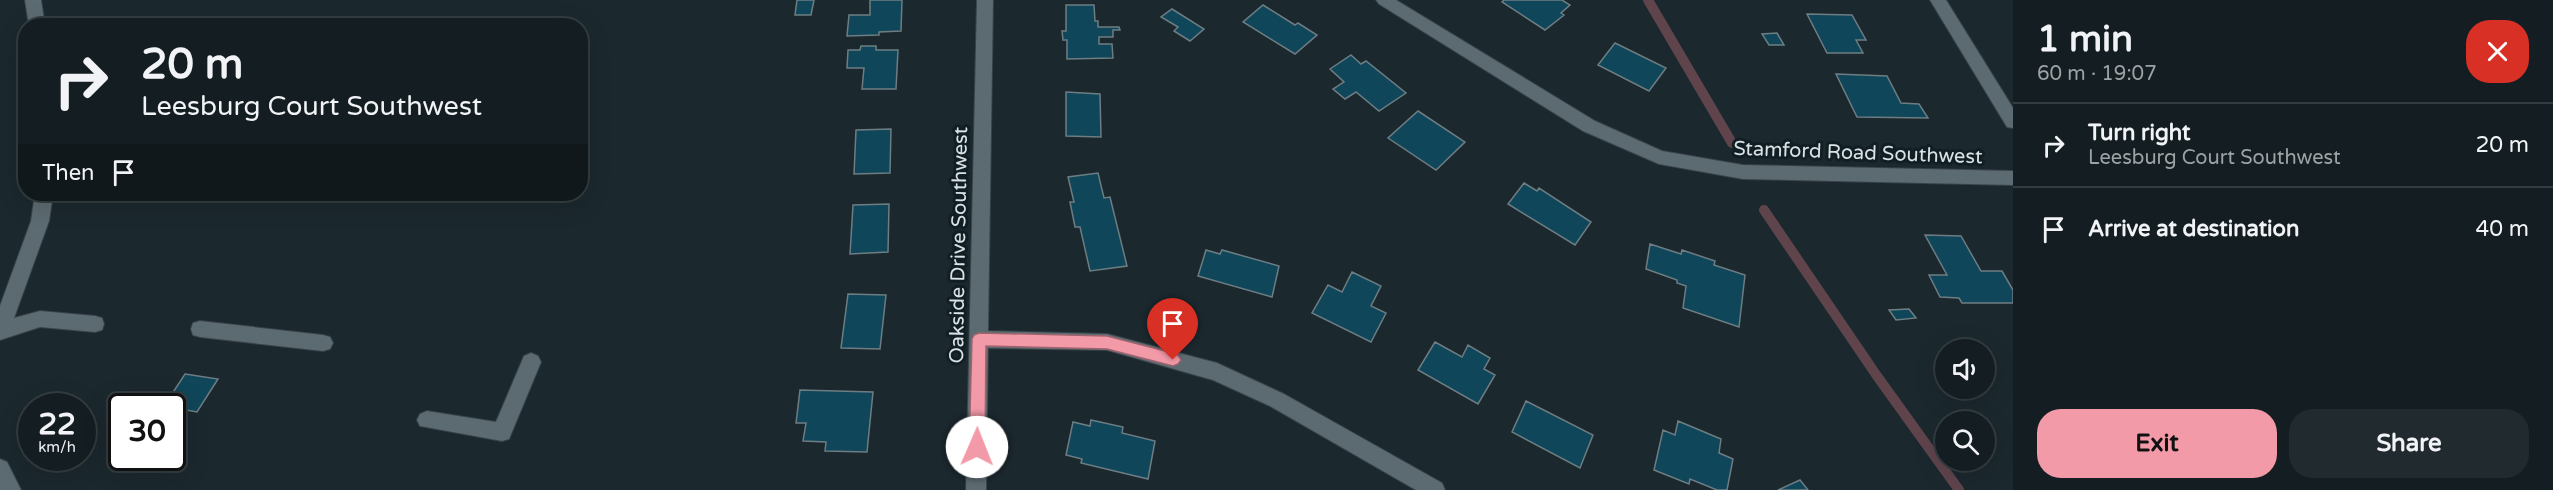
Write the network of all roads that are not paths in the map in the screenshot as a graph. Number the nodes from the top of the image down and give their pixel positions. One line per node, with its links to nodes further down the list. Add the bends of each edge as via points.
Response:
1 (33, 0): 5 (street)
2 (985, 0): 12 (street, Oakside Drive Southwest)
3 (1384, 0): 7 (street, Stamford Road Southwest, via 1589,126 1659,157 1743,172)
4 (1938, 0): 6 (street)
5 (36, 18)
6 (2013, 123)
7 (2013, 178)
8 (43, 201): 11 (street, via 40,221)
9 (95, 324): 11 (street, via 40,320)
10 (200, 329): 13 (street)
11 (1, 331)
12 (979, 339): 18 (street, Oakside Drive Southwest); 19 (street, via 1107,342 1217,372 1277,400)
13 (323, 343)
14 (531, 362): 15 (street, via 502,432)
15 (427, 420)
16 (0, 469): 17 (street)
17 (11, 490)
18 (976, 490)
19 (1435, 490)

